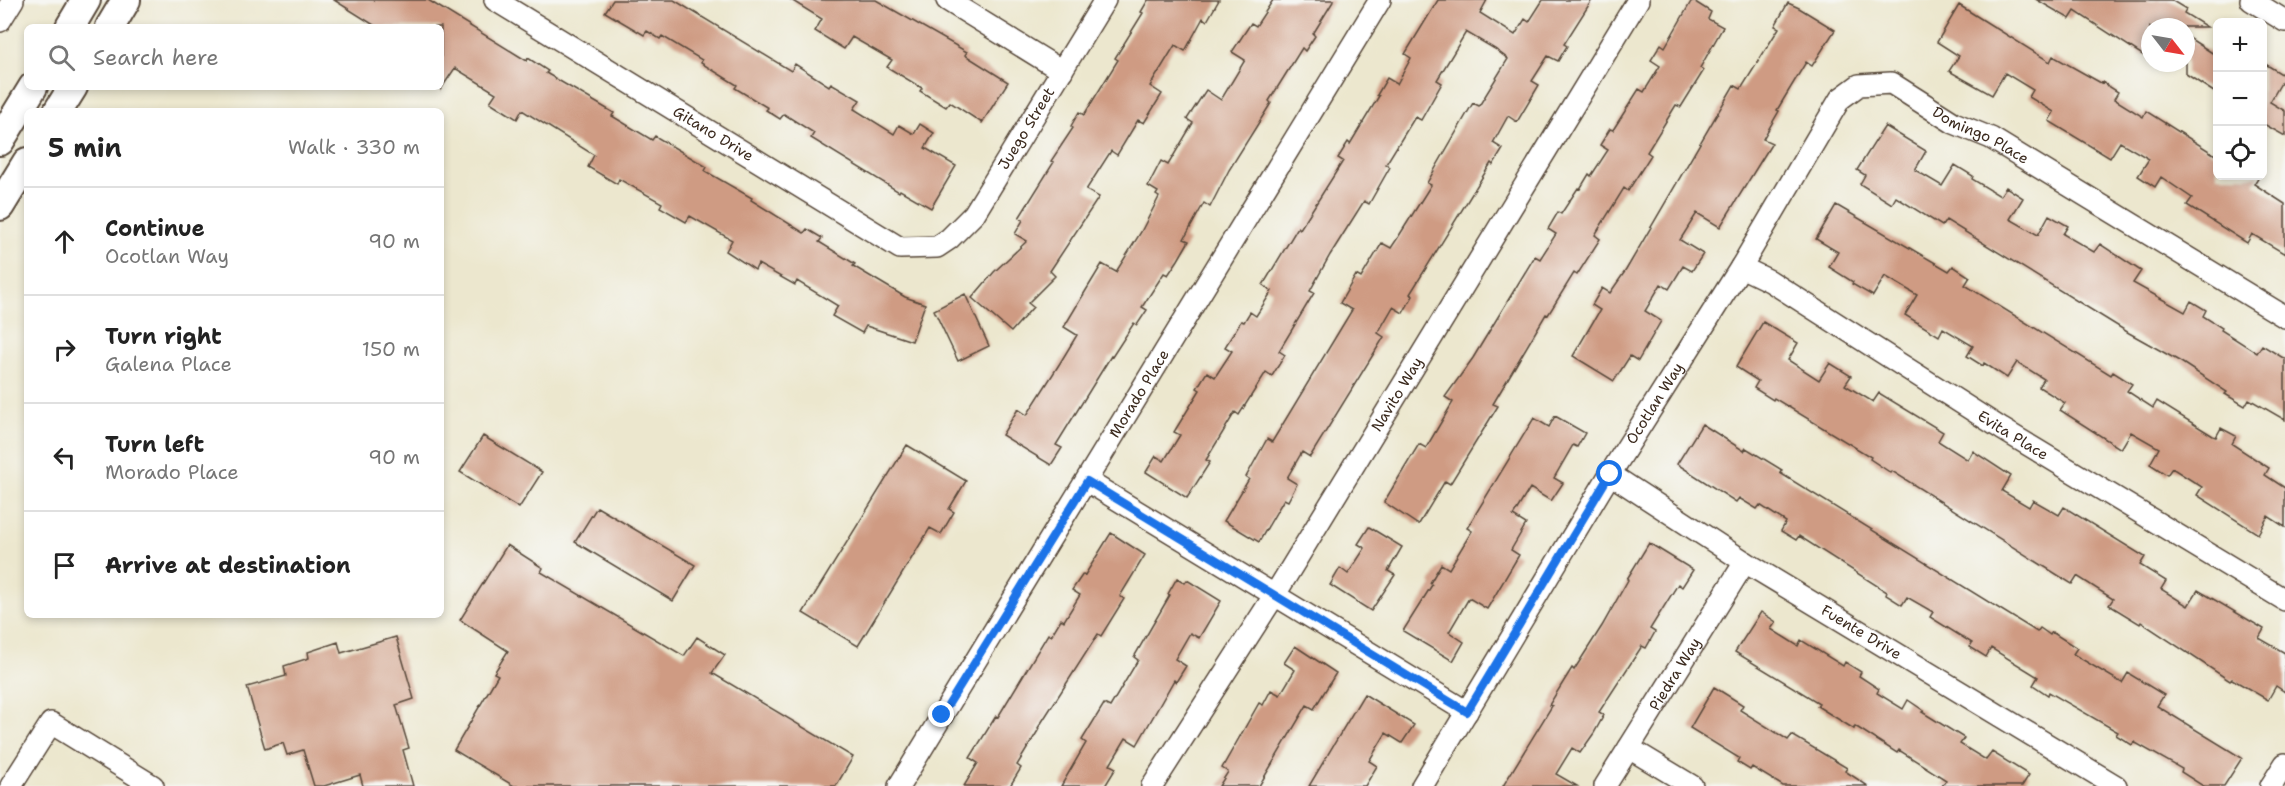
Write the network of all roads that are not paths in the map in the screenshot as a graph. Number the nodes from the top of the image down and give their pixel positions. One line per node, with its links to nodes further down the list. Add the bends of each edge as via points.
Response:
1 (13, 0): 10 (street)
2 (86, 0): 12 (street)
3 (126, 0): 13 (street)
4 (495, 0): 21 (street, Gitano Drive, via 900,248)
5 (947, 0): 14 (street)
6 (1106, 0): 14 (street, Juego Street)
7 (1380, 0): 25 (street, Morado Place)
8 (1638, 0): 27 (street, Navito Way)
9 (2251, 0): 11 (street)
10 (0, 21)
11 (2285, 21)
12 (72, 24)
13 (112, 24)
14 (1062, 70): 21 (street, Juego Street, via 974,214)
15 (31, 90): 18 (street)
16 (71, 90): 17 (street)
17 (60, 108)
18 (0, 141)
19 (24, 167): 20 (street)
20 (0, 206)
21 (937, 247)
22 (1741, 267): 23 (street, Domingo Place, via 1840,99 1859,85 1891,83 1954,123 1991,138); 24 (street, Ocotlan Way); 28 (street, Evita Place, via 1770,281 2002,429)
23 (2285, 317)
24 (1610, 474): 26 (street, Fuente Drive); 29 (street, Ocotlan Way)
25 (1087, 481): 27 (street); 34 (street, Morado Place)
26 (1744, 562): 30 (street, Piedra Way); 39 (street, Fuente Drive)
27 (1274, 596): 29 (street); 35 (street, Navito Way)
28 (2285, 600)
29 (1467, 712): 36 (street, Ocotlan Way)
30 (1629, 748): 37 (street, Piedra Way); 38 (street)
31 (2285, 764): 40 (street)
32 (12, 786): 33 (street, via 51,723)
33 (153, 786)
34 (899, 786)
35 (1152, 786)
36 (1422, 786)
37 (1605, 786)
38 (1692, 786)
39 (2116, 786)
40 (2271, 786)

